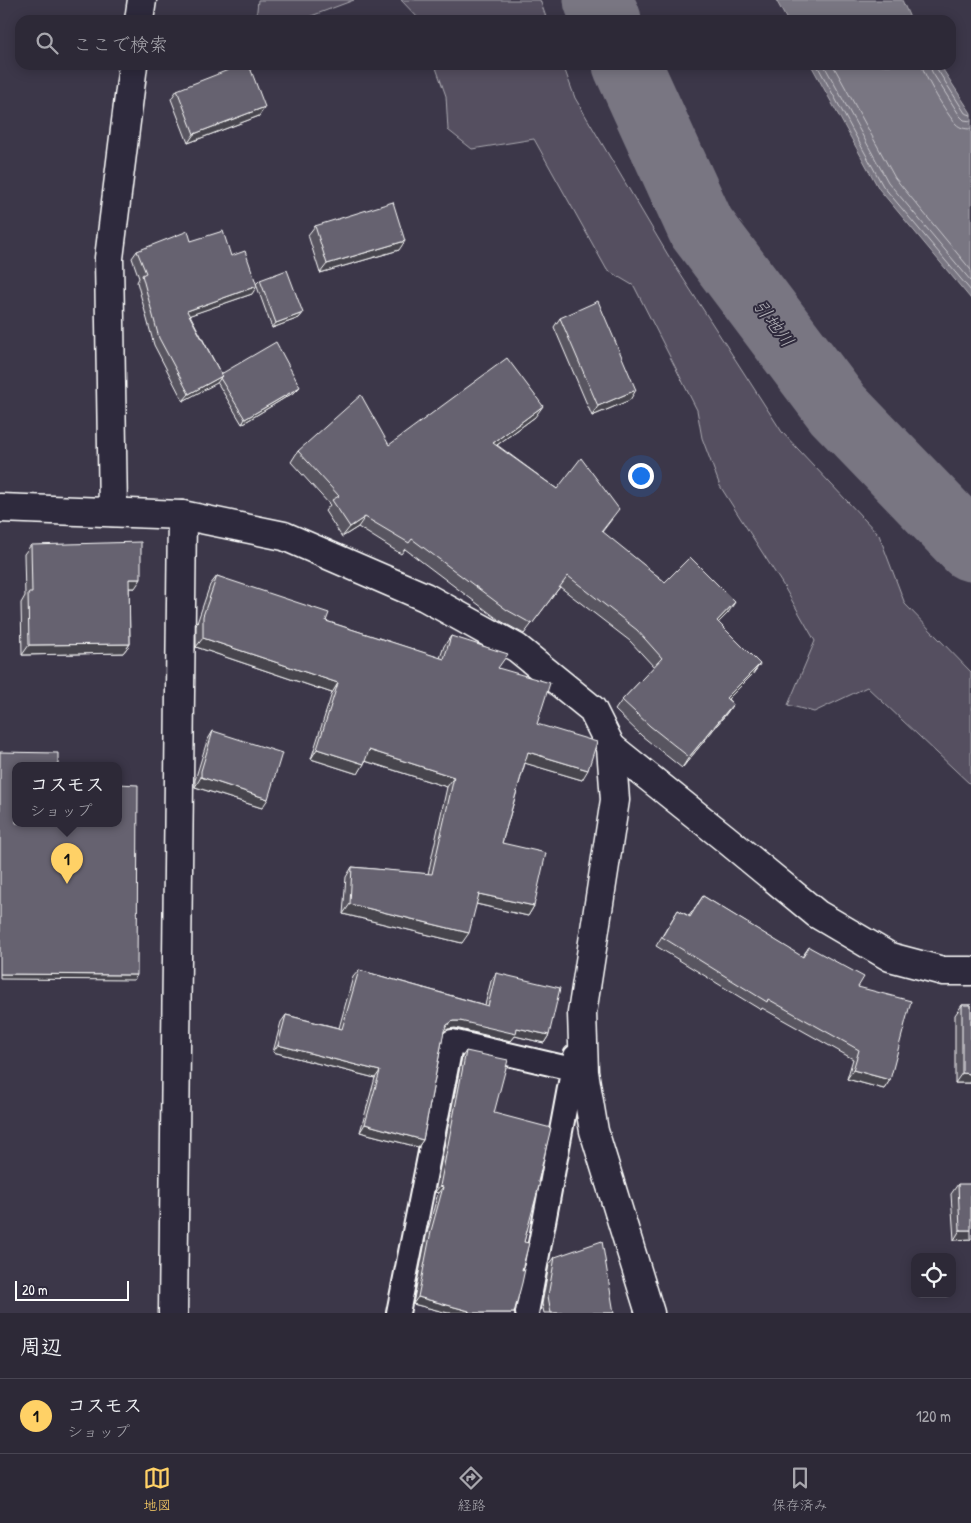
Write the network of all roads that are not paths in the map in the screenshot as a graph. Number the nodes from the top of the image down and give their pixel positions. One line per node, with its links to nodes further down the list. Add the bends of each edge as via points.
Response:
1 (142, 0): 2 (street)
2 (140, 15)
3 (133, 70): 5 (street, via 109,258)
4 (0, 508): 5 (street)
5 (113, 512): 6 (street)
6 (182, 515): 7 (street, via 284,536 425,597 525,654 592,709); 11 (street)
7 (611, 747): 8 (street, via 816,914 890,957 943,971); 9 (street, via 615,800)
8 (971, 971)
9 (582, 1013): 10 (lane); 14 (street, via 584,1072 594,1131)
10 (572, 1069): 12 (lane, via 452,1041); 13 (lane)
11 (173, 1313)
12 (398, 1313)
13 (527, 1313)
14 (650, 1313)

